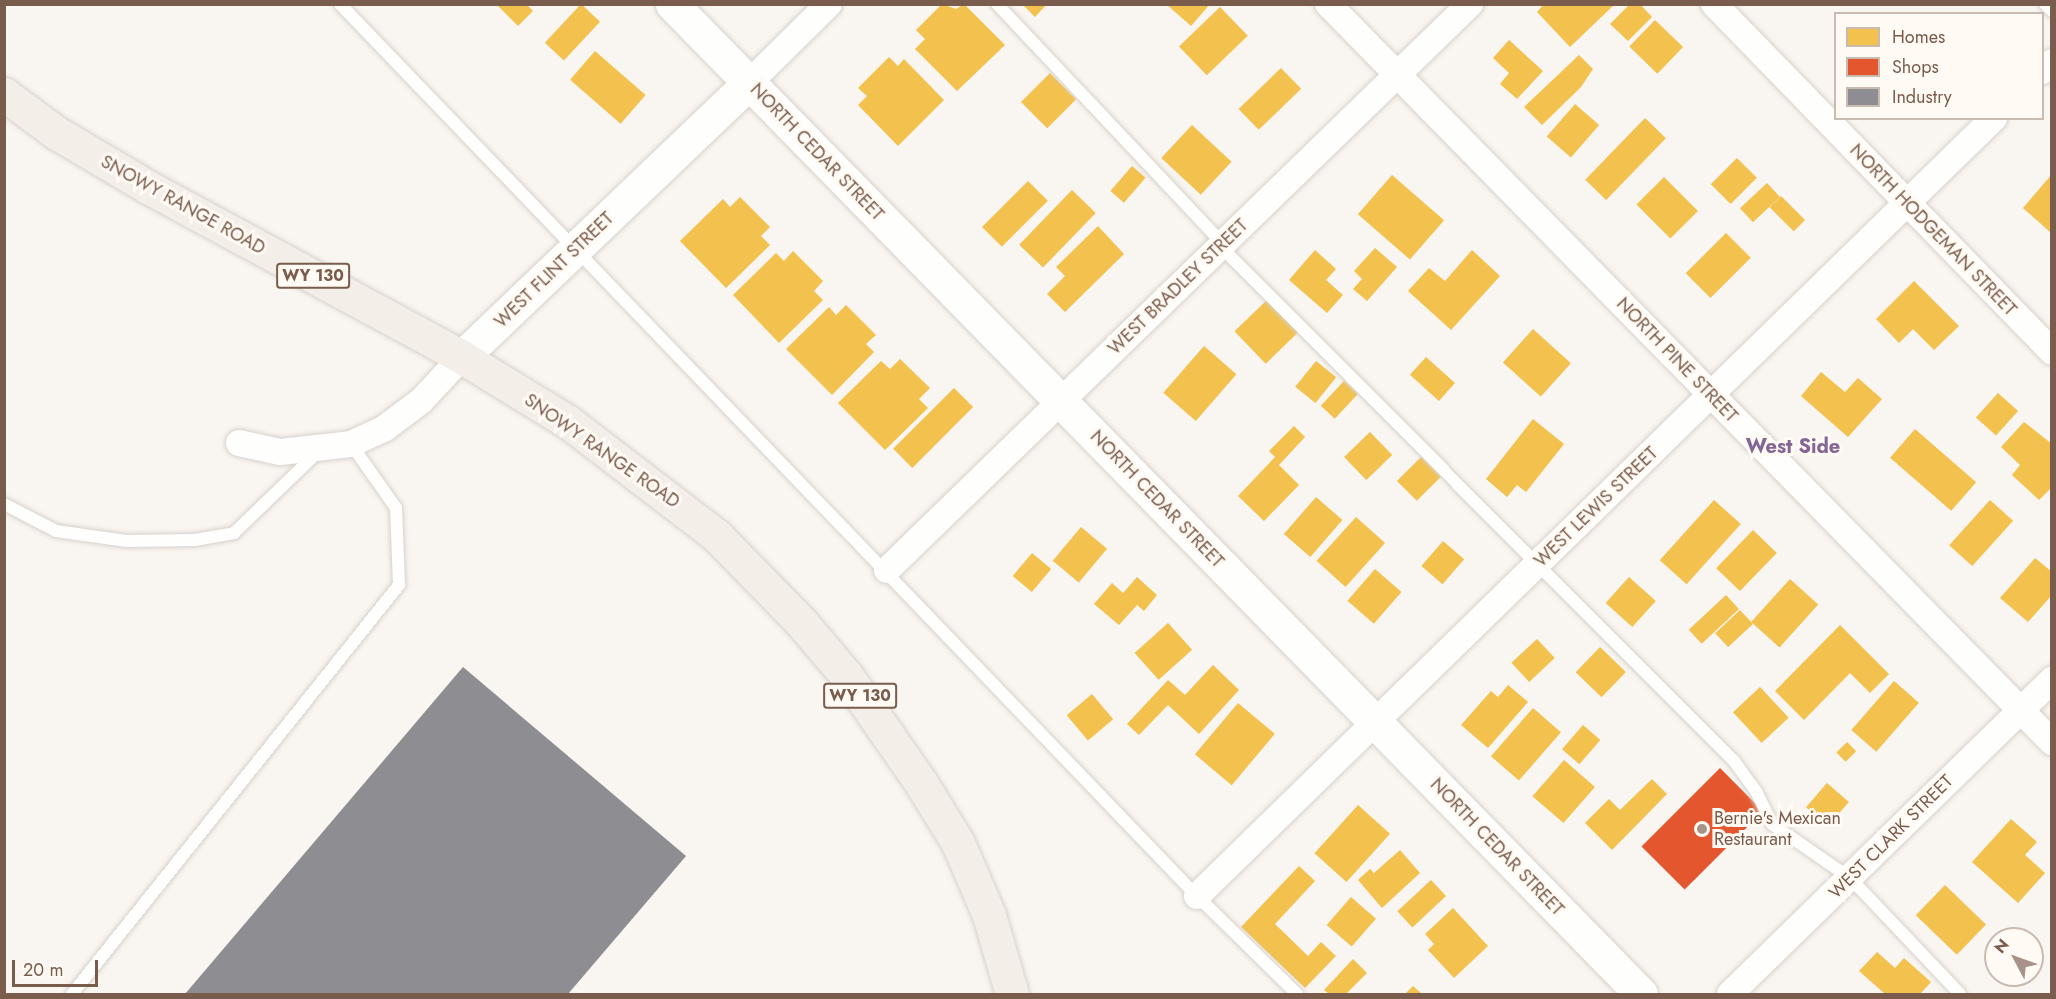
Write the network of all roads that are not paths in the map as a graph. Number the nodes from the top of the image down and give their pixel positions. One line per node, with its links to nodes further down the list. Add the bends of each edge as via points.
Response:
1 (340, 4): 16 (lane)
2 (672, 4): 11 (street, NORTH CEDAR STREET)
3 (829, 4): 11 (street, WEST FLINT STREET)
4 (997, 4): 15 (lane, via 1220,241)
5 (1328, 4): 10 (street, NORTH PINE STREET)
6 (1470, 4): 10 (street, WEST BRADLEY STREET)
7 (1714, 4): 14 (street, NORTH HODGEMAN STREET)
8 (2044, 4): 9 (lane)
9 (2052, 11)
10 (1398, 75): 15 (street, WEST BRADLEY STREET); 19 (street, NORTH PINE STREET)
11 (749, 82): 16 (street, WEST FLINT STREET); 20 (street, NORTH CEDAR STREET)
12 (4, 94): 18 (main road, SNOWY RANGE ROAD / WY 130, via 55,132 148,187)
13 (1992, 120): 14 (street, WEST LEWIS STREET)
14 (1907, 203): 17 (street, NORTH HODGEMAN STREET); 19 (street, WEST LEWIS STREET)
15 (1220, 246): 20 (street, WEST BRADLEY STREET); 25 (lane)
16 (577, 248): 18 (street, WEST FLINT STREET); 26 (lane)
17 (2052, 352)
18 (462, 357): 22 (street, WEST FLINT STREET, via 421,401 385,428); 34 (main road, SNOWY RANGE ROAD / WY 130, via 568,422 672,499 716,535 801,622 878,721 958,843 989,915)
19 (1711, 395): 25 (street, WEST LEWIS STREET); 28 (street, NORTH PINE STREET)
20 (1061, 401): 26 (street, WEST BRADLEY STREET); 29 (street, NORTH CEDAR STREET)
21 (239, 443): 23 (street, WEST FLINT STREET, via 280,452)
22 (351, 444): 23 (street, WEST FLINT STREET); 33 (lane, via 396,508 399,585)
23 (320, 450): 24 (lane, via 234,533 195,540 126,541 56,531)
24 (4, 504)
25 (1537, 564): 29 (street, WEST LEWIS STREET); 31 (lane, via 1734,761 1756,790 1772,825)
26 (887, 570): 32 (lane)
27 (2052, 680): 28 (street, WEST CLARK STREET)
28 (2020, 710): 30 (street, NORTH PINE STREET); 31 (street, WEST CLARK STREET)
29 (1375, 722): 32 (street, WEST LEWIS STREET); 36 (street, NORTH CEDAR STREET)
30 (2052, 742)
31 (1850, 878): 37 (street, WEST CLARK STREET); 38 (lane)
32 (1197, 896): 35 (lane)
33 (72, 994)
34 (1012, 994)
35 (1297, 994)
36 (1641, 994)
37 (1730, 994)
38 (1960, 994)

